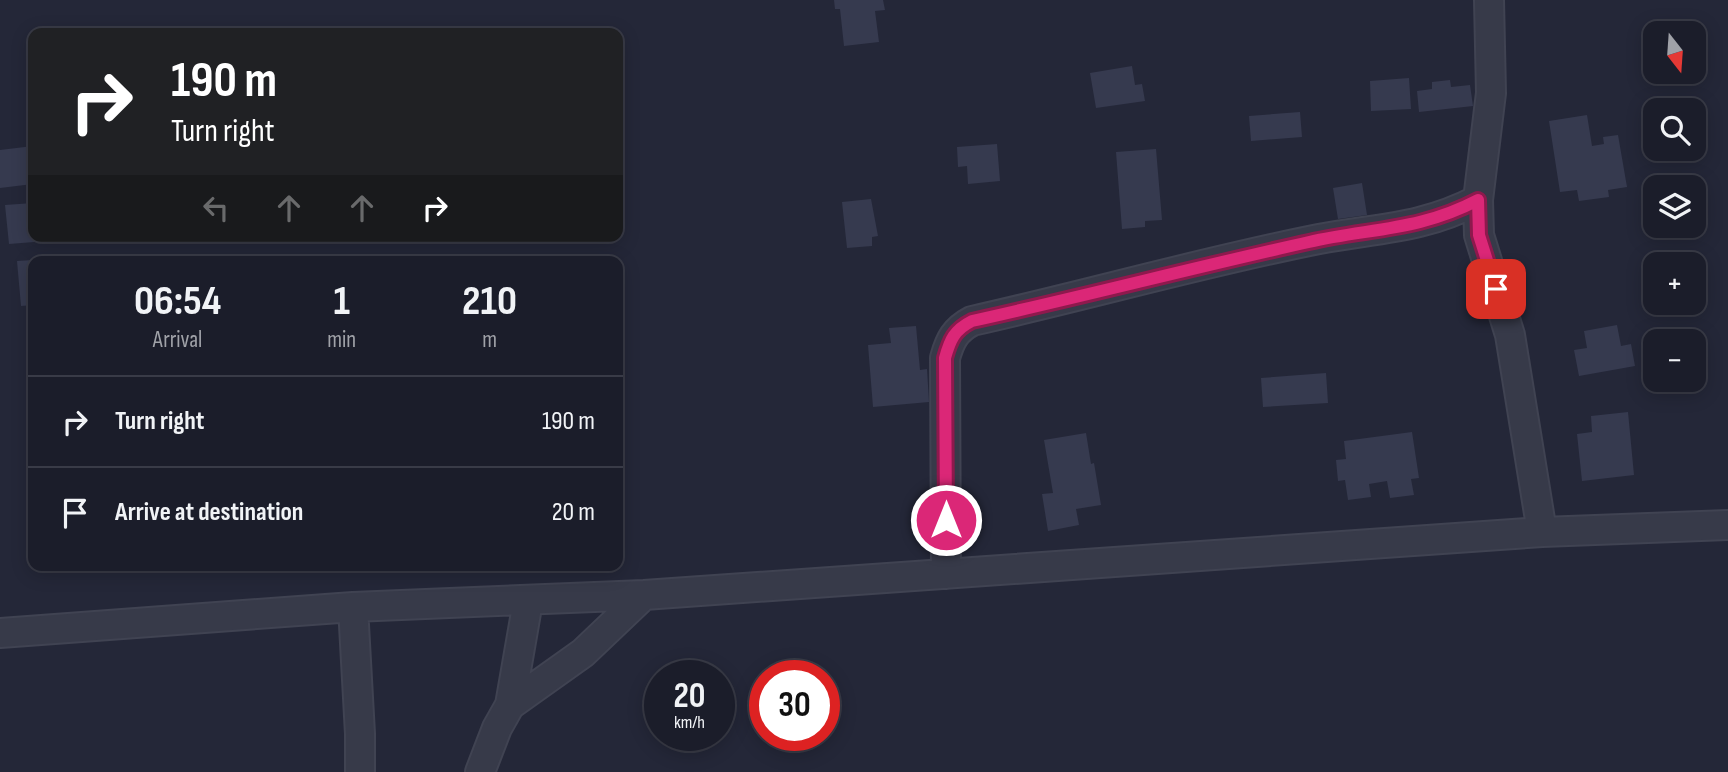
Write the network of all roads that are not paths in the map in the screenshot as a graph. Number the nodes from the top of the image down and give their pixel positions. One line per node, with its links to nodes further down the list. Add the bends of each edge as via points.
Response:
1 (1489, 0): 2 (street, via 1491,93)
2 (1478, 200): 4 (street, via 1479,235 1510,335); 6 (street, via 1420,224 1307,242 960,327 950,339 945,358)
3 (1718, 525): 4 (street); 5 (street)
4 (1542, 533): 6 (street)
5 (1728, 549)
6 (946, 574): 7 (street)
7 (644, 595): 8 (street); 11 (street, via 583,653)
8 (528, 601): 9 (street); 11 (street)
9 (353, 607): 10 (street); 12 (street)
10 (0, 633)
11 (510, 705): 13 (street)
12 (360, 772)
13 (481, 772)

